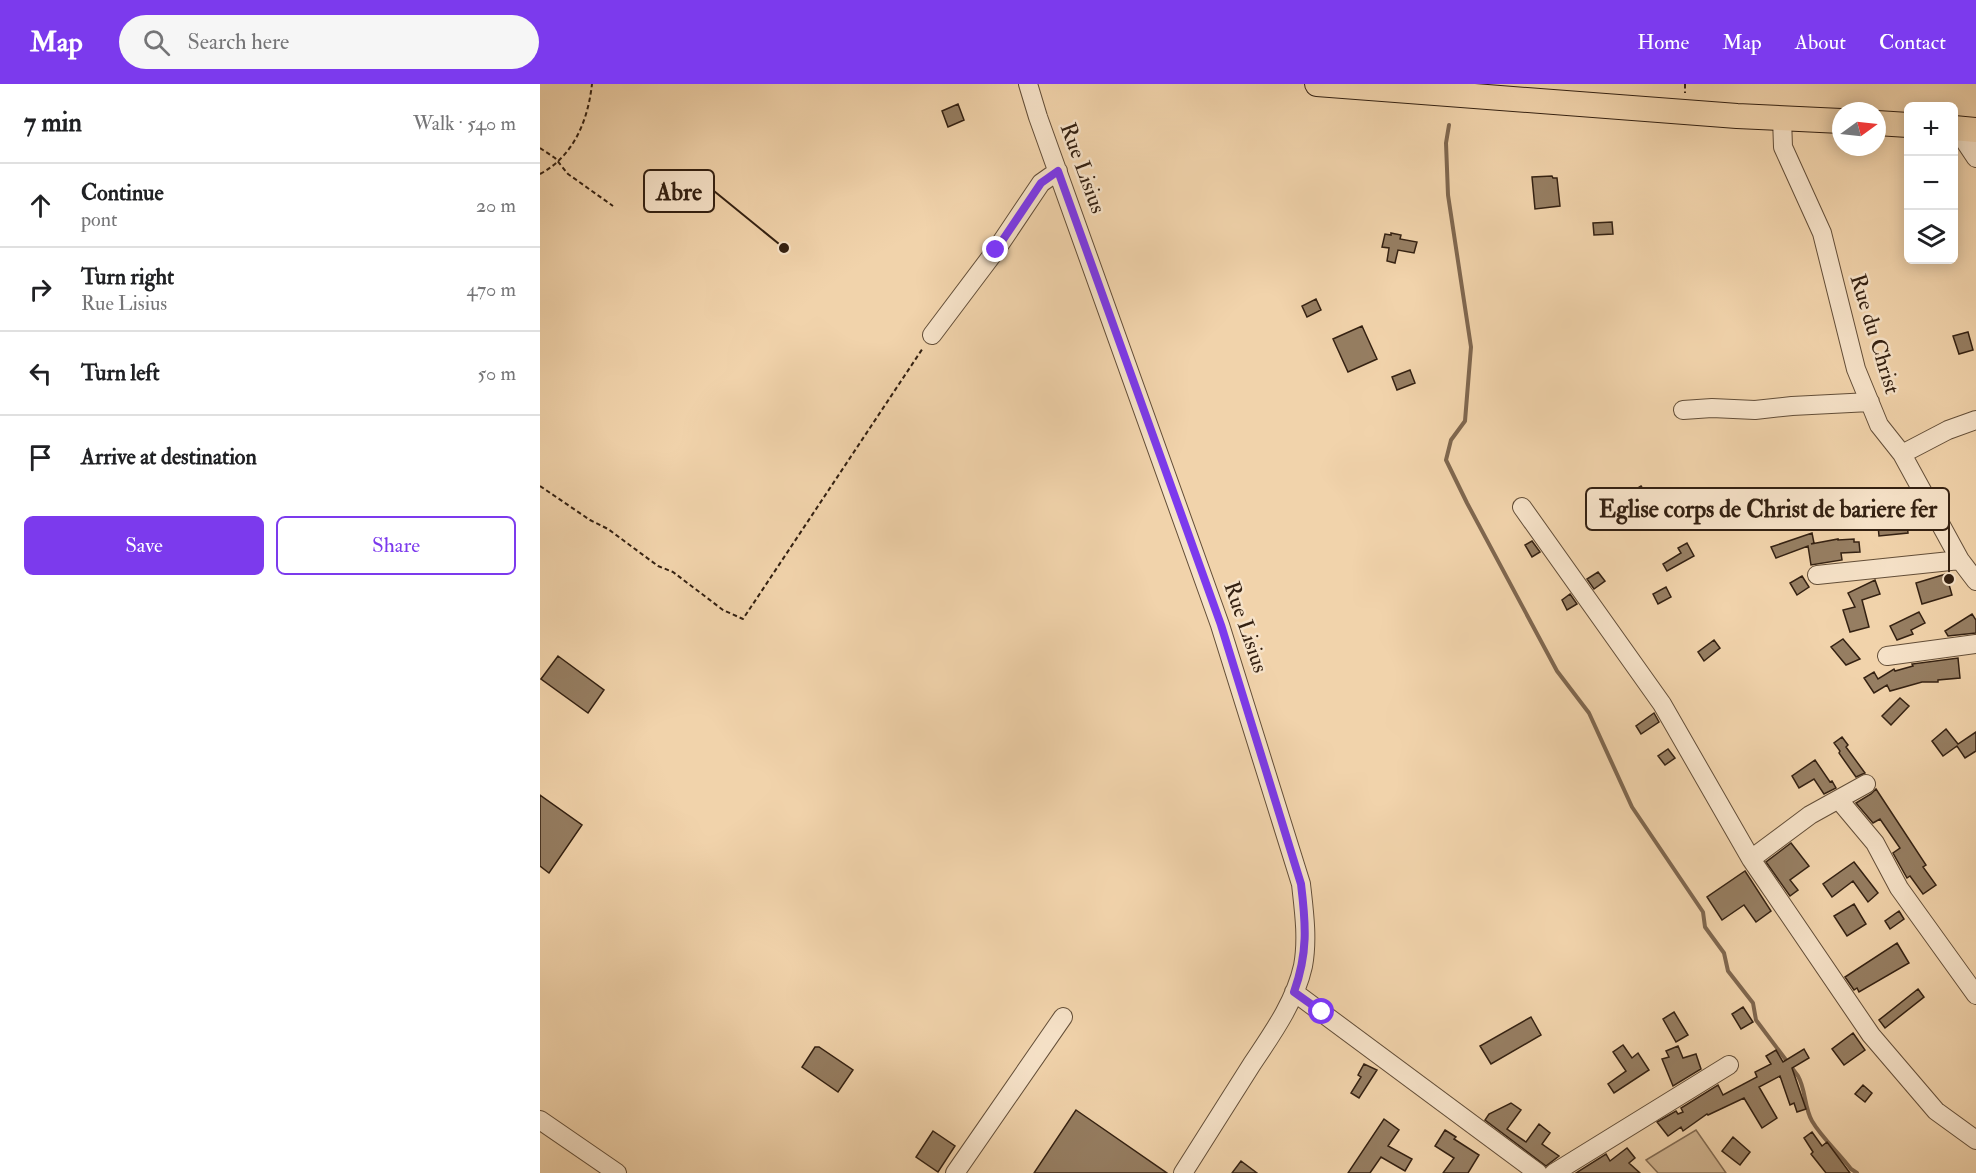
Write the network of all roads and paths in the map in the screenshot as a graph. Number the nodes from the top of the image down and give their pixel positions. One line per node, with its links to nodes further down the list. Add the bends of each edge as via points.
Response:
1 (592, 84): 11 (path, via 585,122)
2 (1028, 84): 12 (street, Rue Lisius)
3 (1317, 84): 4 (main road)
4 (1782, 118): 5 (main road); 16 (street, Rue du Christ, via 1783,147 1822,233 1856,369)
5 (1832, 121)
6 (1886, 124): 7 (main road)
7 (1904, 125)
8 (1962, 129): 10 (street)
9 (540, 148): 11 (path)
10 (1976, 158)
11 (557, 161): 13 (path); 14 (path, via 568,174)
12 (1058, 171): 15 (street, via 1041,183); 31 (street, Rue Lisius, via 1221,625 1301,884)
13 (540, 174)
14 (613, 206)
15 (932, 335): 20 (path, via 743,619 723,610 673,572 658,566)
16 (1870, 402): 17 (street, via 1755,410); 19 (street, Rue du Christ, via 1879,425)
17 (1683, 410)
18 (1976, 420): 19 (street)
19 (1902, 454): 22 (street, Rue du Christ)
20 (540, 486)
21 (1522, 507): 29 (street, via 1662,704)
22 (1960, 560): 23 (street); 24 (street, Rue du Christ)
23 (1816, 575)
24 (1976, 581)
25 (1976, 644): 26 (street)
26 (1887, 656)
27 (1866, 784): 28 (street)
28 (1839, 800): 29 (street, via 1810,815); 30 (street, via 1875,843 1899,888)
29 (1751, 859): 35 (street, via 1871,1035 1936,1112)
30 (1976, 995)
31 (1308, 1002): 38 (street, Rue Lisius, via 1279,1023); 39 (street)
32 (1063, 1017): 37 (street)
33 (1729, 1065): 40 (street)
34 (540, 1120): 36 (street)
35 (1976, 1140)
36 (617, 1173)
37 (954, 1173)
38 (1184, 1173)
39 (1538, 1173)
40 (1554, 1173)

